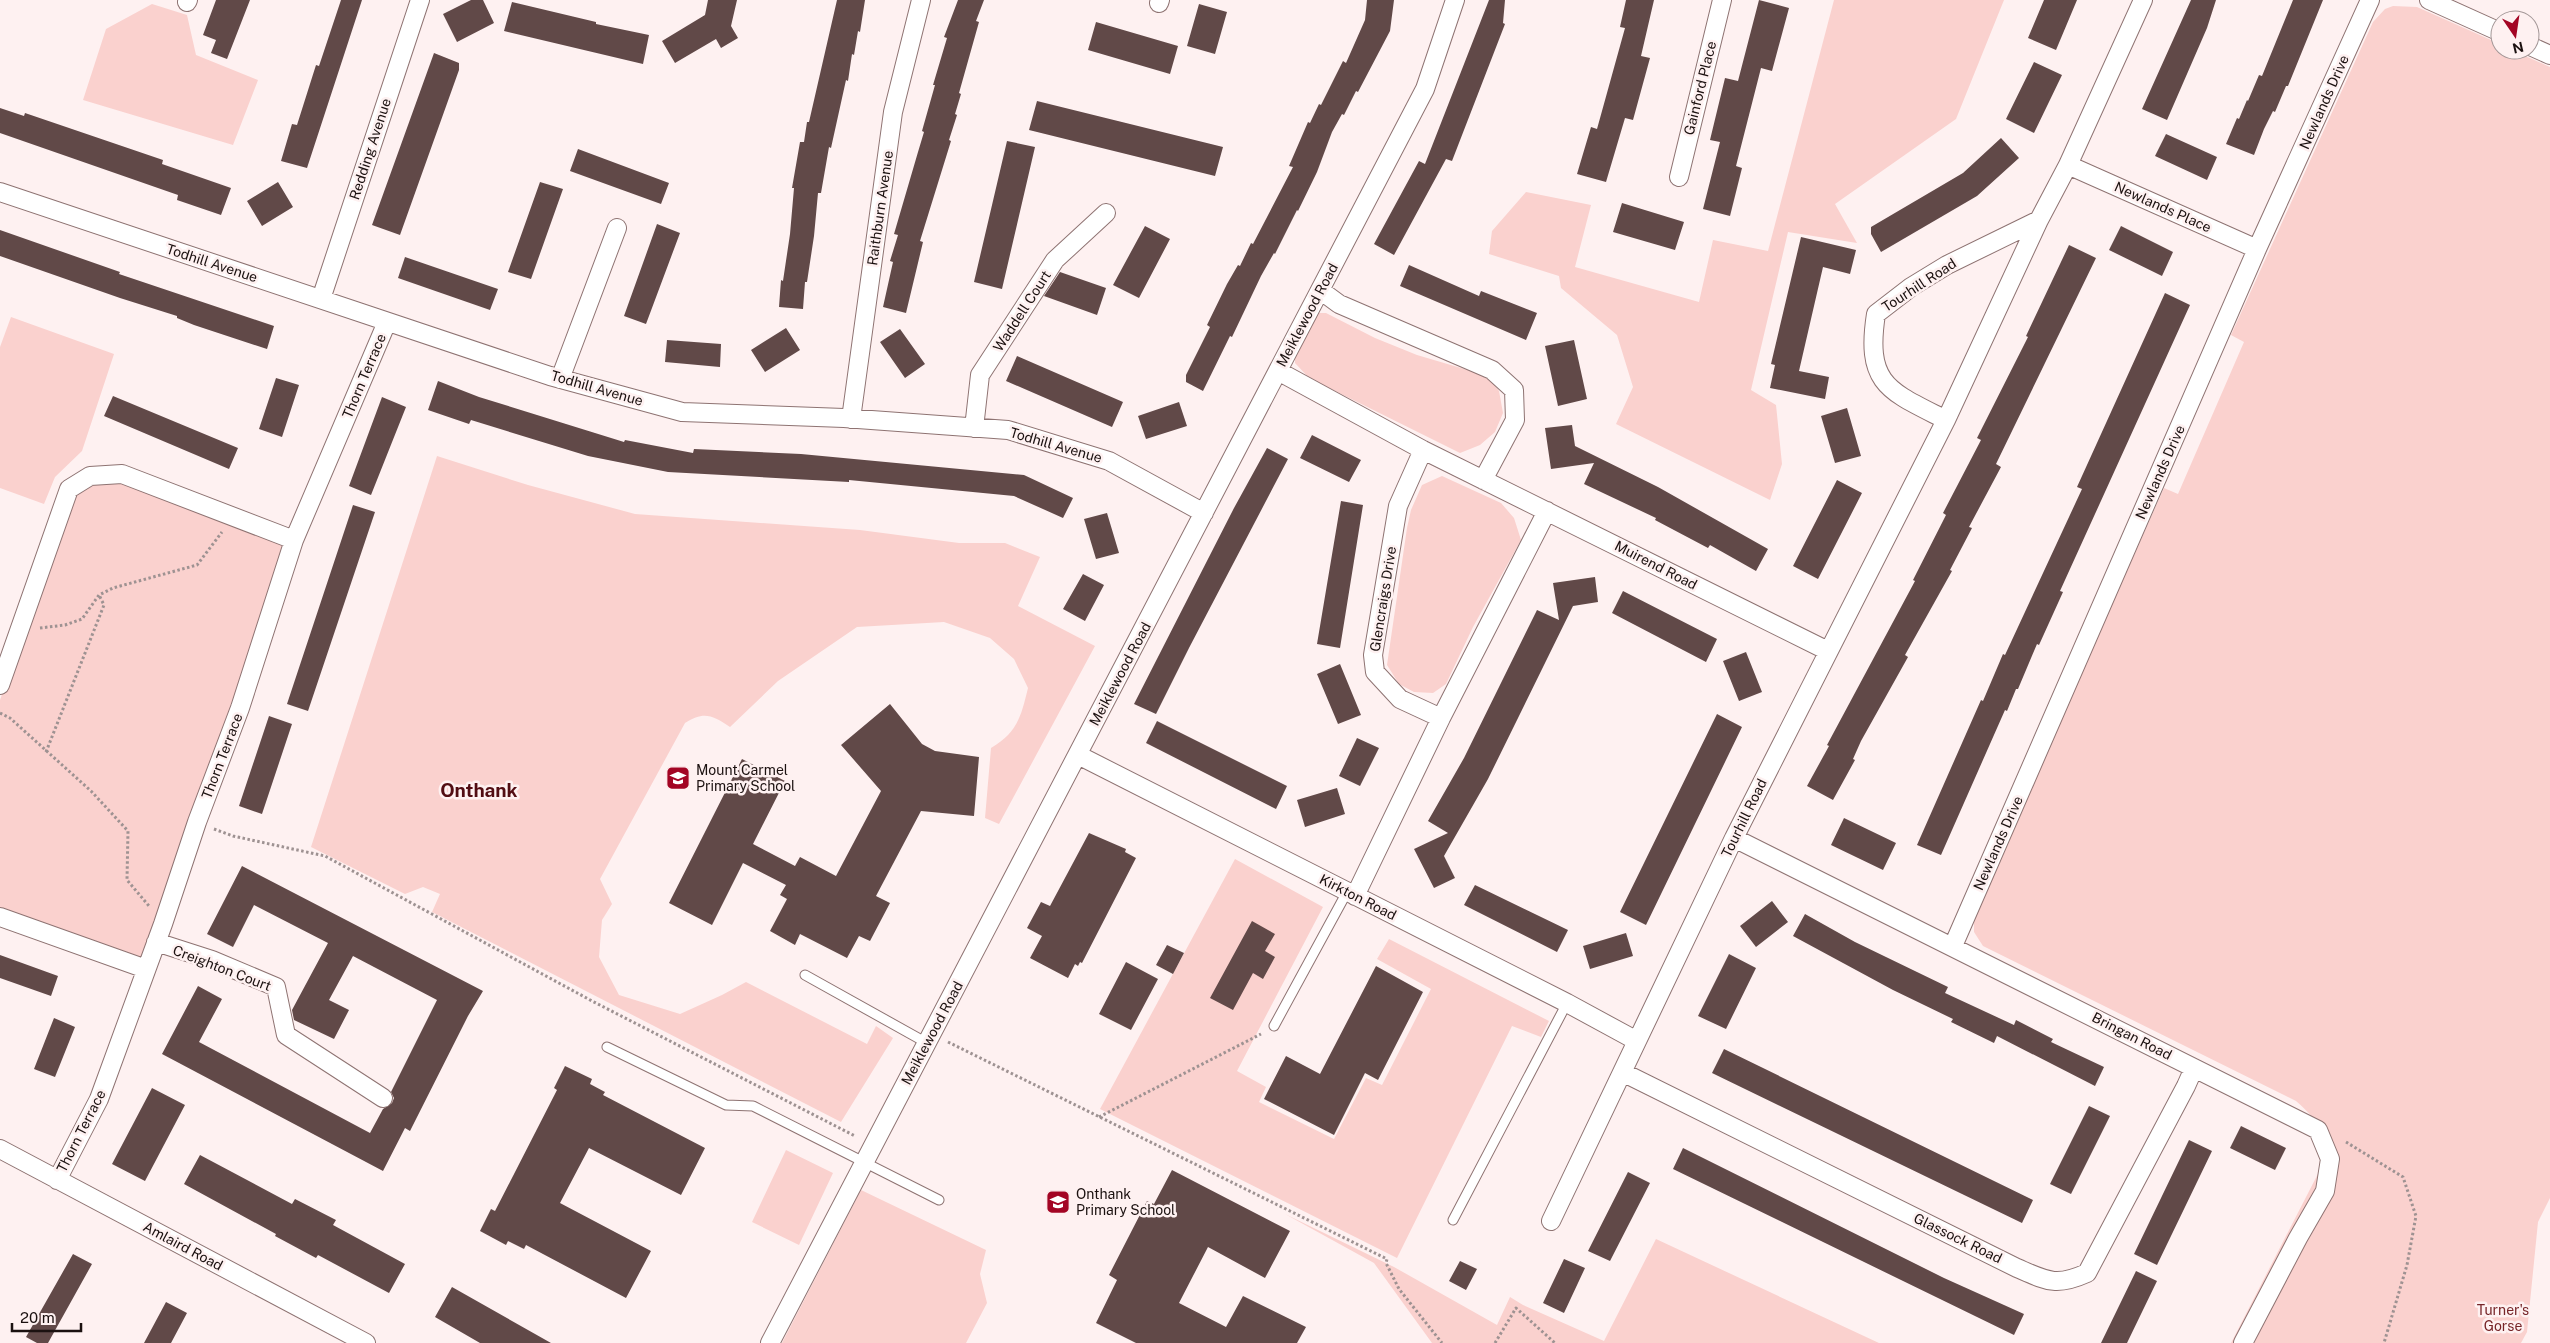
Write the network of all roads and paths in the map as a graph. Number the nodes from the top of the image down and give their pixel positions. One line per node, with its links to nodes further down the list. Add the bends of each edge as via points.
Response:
1 (420, 0): 17 (street, Redding Avenue)
2 (921, 0): 21 (street, Raithburn Avenue, via 892,112)
3 (1455, 0): 16 (street, Meiklewood Road, via 1425,89)
4 (1722, 0): 10 (street, Gainford Place)
5 (2143, 0): 9 (street, Tourhill Road)
6 (2370, 0): 15 (street, Newlands Drive)
7 (2429, 0): 8 (street)
8 (2490, 27)
9 (2068, 165): 13 (street, Tourhill Road); 15 (street, Newlands Place)
10 (1679, 177)
11 (0, 192): 17 (street, Todhill Avenue)
12 (1106, 213): 23 (street, Waddell Court, via 1055,260 980,375)
13 (2039, 220): 22 (street, Tourhill Road); 22 (street, Tourhill Road, via 1947,265 1876,314 1872,338 1874,359 1884,383 1905,399)
14 (617, 228): 20 (street)
15 (2257, 249): 44 (street, Newlands Drive)
16 (1320, 290): 19 (street, Meiklewood Road); 25 (street, via 1339,304 1492,370 1514,390 1515,420)
17 (321, 299): 18 (street, Todhill Avenue)
18 (387, 322): 20 (street, Todhill Avenue); 29 (street, Thorn Terrace)
19 (1278, 371): 24 (street, Muirend Road); 27 (street, Meiklewood Road)
20 (560, 379): 21 (street, Todhill Avenue, via 682,412)
21 (851, 419): 23 (street, Todhill Avenue)
22 (1946, 420): 32 (street, Tourhill Road)
23 (974, 428): 27 (street, Todhill Avenue, via 1008,430 1109,461)
24 (1423, 450): 25 (street, Muirend Road); 35 (street, Glencraigs Drive, via 1398,506 1373,655 1375,672 1400,699)
25 (1483, 480): 26 (street, Muirend Road)
26 (1547, 511): 32 (street, Muirend Road); 35 (street)
27 (1204, 512): 37 (street, Meiklewood Road)
28 (233, 518): 29 (street); 30 (path, via 197,565 130,582); 31 (street, via 122,474 90,476 69,489)
29 (294, 540): 38 (street, Thorn Terrace, via 240,708)
30 (99, 595): 31 (path, via 82,619 35,629); 36 (path, via 104,605)
31 (22, 625): 33 (street)
32 (1828, 651): 39 (street, Tourhill Road)
33 (0, 685)
34 (0, 714): 36 (path, via 10,718)
35 (1441, 718): 40 (street)
36 (46, 752): 42 (path, via 91,791 128,831 126,880)
37 (1078, 755): 40 (street, Kirkton Road); 49 (street, Meiklewood Road)
38 (197, 822): 42 (street, Thorn Terrace); 57 (path, via 233,836 325,856 592,1001)
39 (1734, 838): 44 (street, Bringan Road); 50 (street, Tourhill Road)
40 (1351, 894): 47 (street, Kirkton Road); 48 (lane)
41 (0, 917): 45 (street)
42 (163, 924): 43 (street, Thorn Terrace)
43 (156, 942): 45 (street, Thorn Terrace); 54 (street, Creighton Court, via 212,960 276,987 286,1035)
44 (1953, 946): 52 (street, Bringan Road)
45 (146, 969): 60 (street, Thorn Terrace, via 99,1099)
46 (805, 975): 49 (lane)
47 (1567, 1003): 50 (street, Kirkton Road); 62 (lane)
48 (1274, 1026): 55 (path, via 1249,1042)
49 (930, 1038): 55 (path); 57 (street, Meiklewood Road)
50 (1637, 1042): 53 (street, Tourhill Road)
51 (607, 1047): 59 (lane, via 726,1106 752,1106)
52 (2194, 1068): 53 (street, Glassock Road, via 2087,1273 2068,1282 2043,1280 2017,1268); 56 (street, Bringan Road)
53 (1624, 1073): 63 (street, Tourhill Road)
54 (383, 1098)
55 (1099, 1117): 66 (path, via 1387,1259 1399,1289)
56 (2318, 1130): 69 (street, via 2330,1159 2325,1191); 70 (path, via 2338,1137 2403,1177 2416,1216 2408,1265)
57 (873, 1146): 59 (street, Meiklewood Road)
58 (0, 1150): 60 (street, Amlaird Road)
59 (865, 1162): 61 (lane); 65 (street, Meiklewood Road)
60 (57, 1180): 64 (street, Amlaird Road)
61 (939, 1200)
62 (1453, 1220)
63 (1552, 1220)
64 (366, 1343)
65 (770, 1343)
66 (1442, 1343)
67 (1496, 1343): 68 (path, via 1516,1308)
68 (1555, 1343)
69 (2243, 1343)
70 (2384, 1343)

